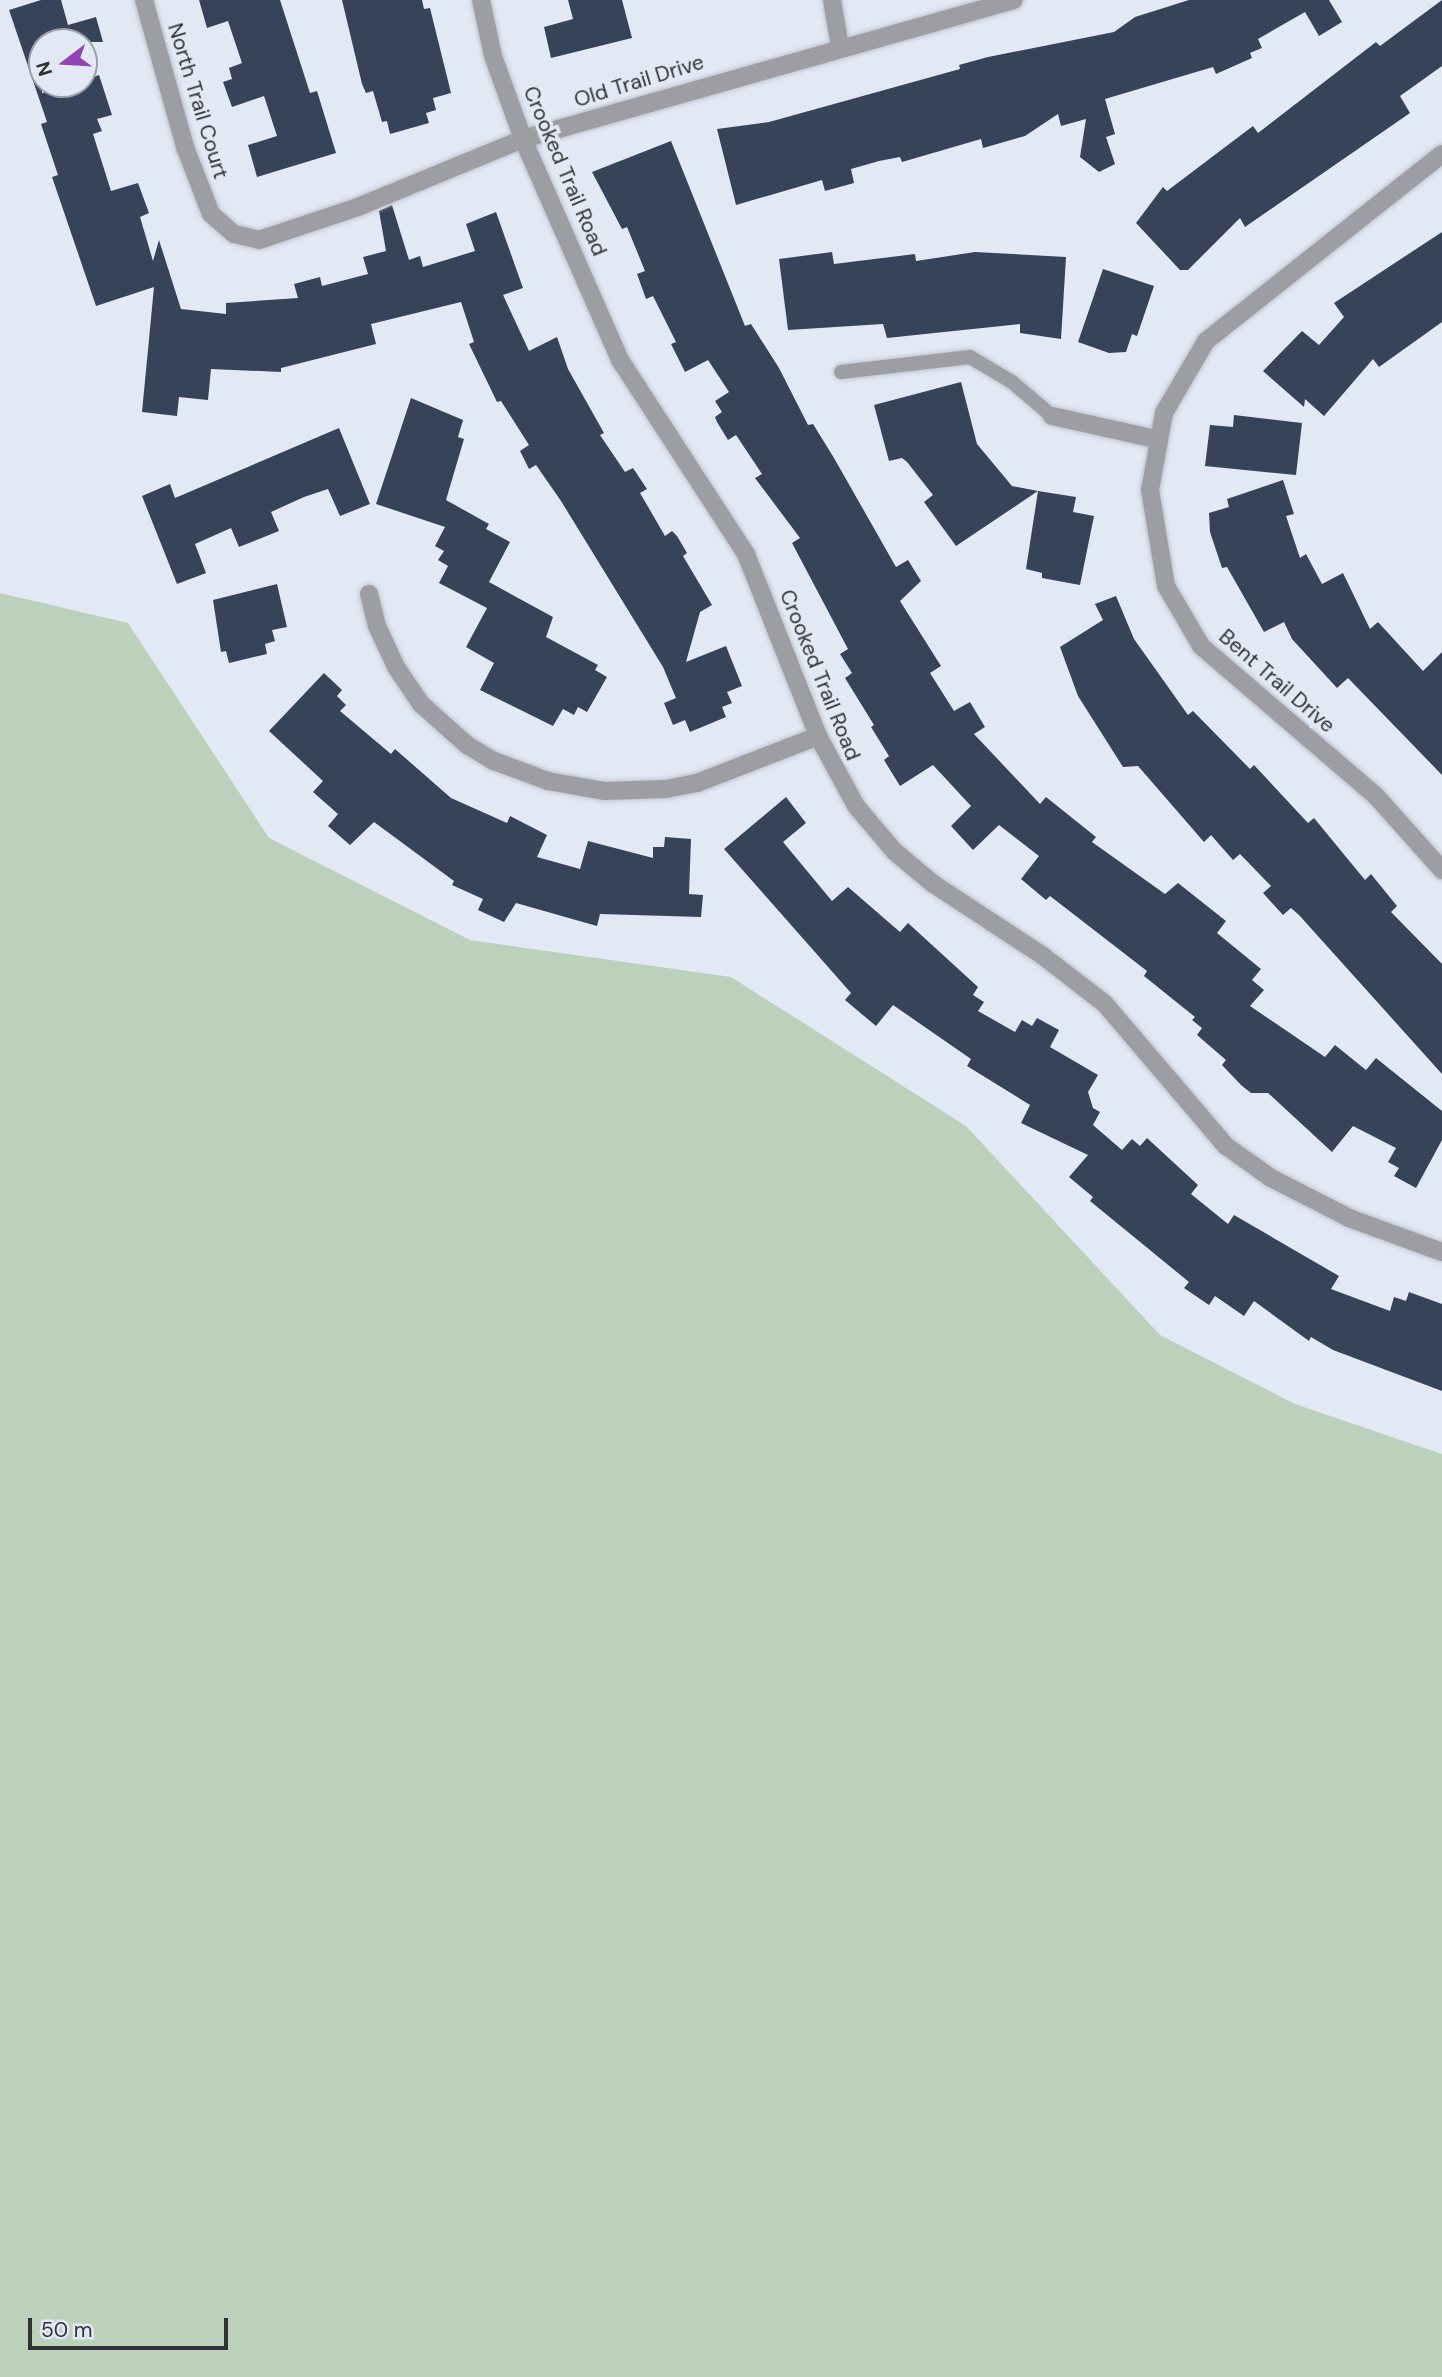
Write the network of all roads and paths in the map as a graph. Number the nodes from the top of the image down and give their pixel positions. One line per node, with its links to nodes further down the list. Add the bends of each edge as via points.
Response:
1 (144, 0): 8 (street, North Trail Court, via 185,147)
2 (481, 0): 6 (street, Crooked Trail Road, via 494,56)
3 (832, 0): 5 (street)
4 (1014, 0): 5 (street, Old Trail Drive)
5 (840, 47): 6 (street, Old Trail Drive)
6 (523, 139): 8 (street, Old Trail Drive, via 333,216 259,240 233,234); 13 (street, Crooked Trail Road, via 620,360 746,554)
7 (1442, 154): 11 (street, Bent Trail Drive, via 1206,341 1175,387)
8 (211, 214)
9 (841, 372): 10 (lane, via 970,357 1012,382)
10 (1052, 416): 11 (street)
11 (1156, 439): 14 (street, Bent Trail Drive, via 1151,516 1166,586 1187,628 1275,714 1375,794)
12 (369, 594): 13 (street, via 377,626 396,667 421,704 467,745 494,761 548,781 605,791 666,789 696,783)
13 (818, 736): 15 (street, Crooked Trail Road, via 856,806 894,851 932,883 1043,956 1105,1004 1226,1146 1271,1178 1349,1218)
14 (1442, 870)
15 (1442, 1252)

